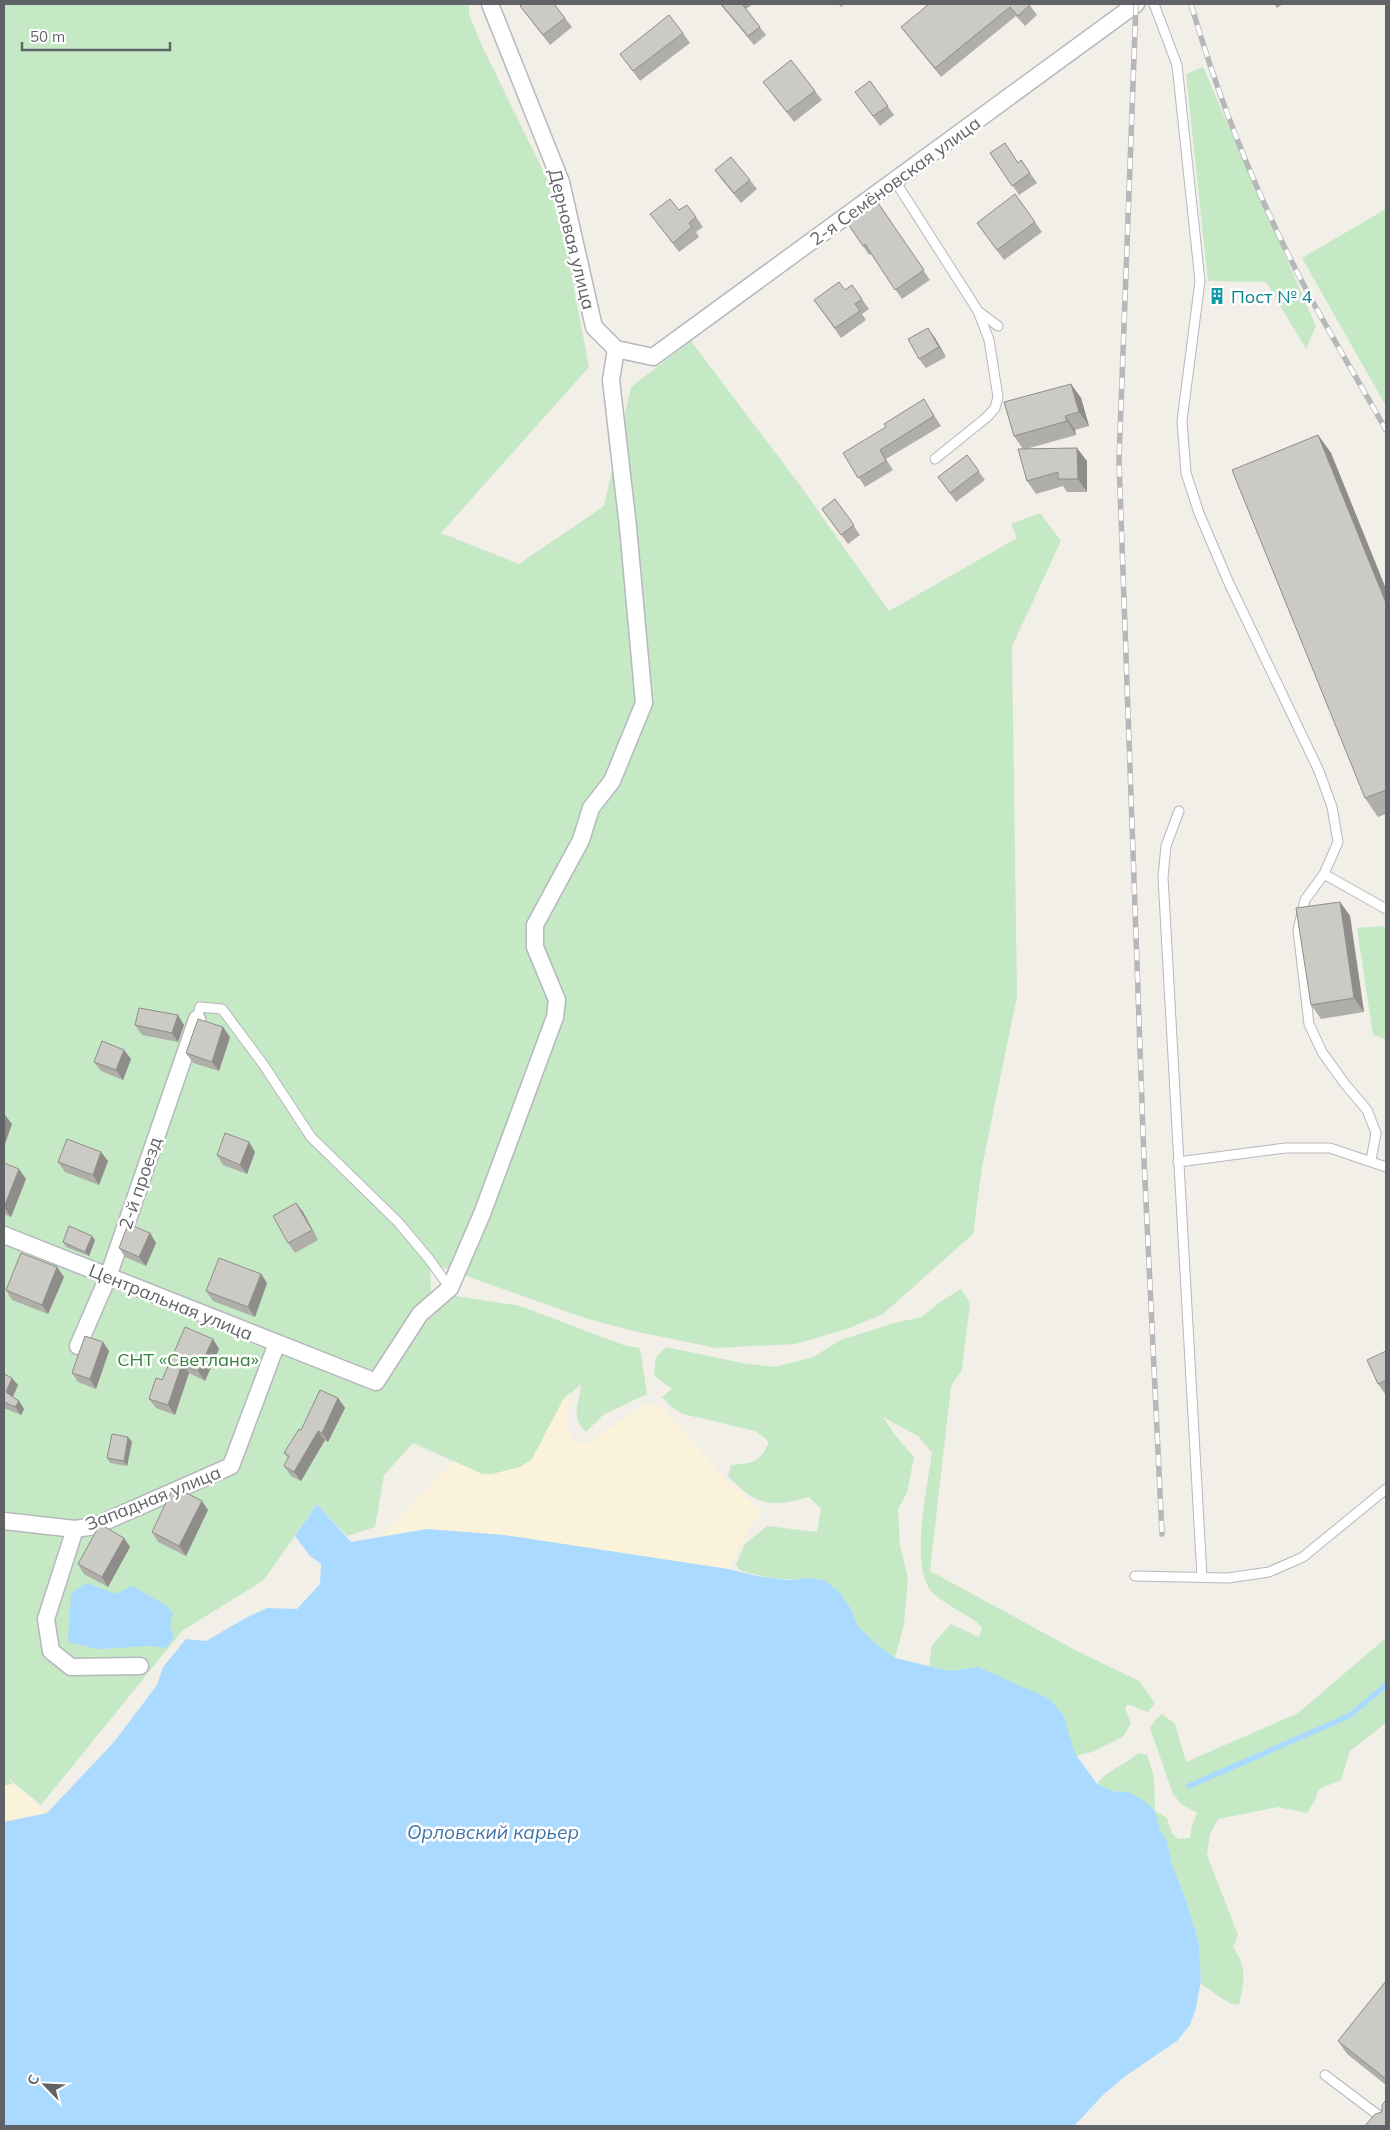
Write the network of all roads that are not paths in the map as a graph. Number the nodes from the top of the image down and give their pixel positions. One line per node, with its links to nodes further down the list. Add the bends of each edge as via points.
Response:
1 (490, 4): 7 (street, Дерновая улица, via 561,182 594,327)
2 (1136, 4): 4 (street, 2-я Семёновская улица)
3 (1154, 4): 11 (lane, via 1177,65 1200,281 1182,421 1186,473 1228,582 1319,771 1332,807 1338,842)
4 (895, 181): 5 (lane); 8 (street, 2-я Семёновская улица)
5 (978, 311): 6 (lane); 9 (lane, via 990,340 998,397 995,408)
6 (998, 326)
7 (616, 348): 8 (street, Дерновая улица); 19 (street, via 611,380 644,703 612,781 591,808 581,840 536,925 536,947 557,1000 555,1017 482,1214)
8 (653, 357)
9 (935, 459)
10 (1179, 811): 15 (lane, via 1166,846 1163,877)
11 (1324, 874): 12 (lane); 14 (lane, via 1305,900 1298,930 1309,1024 1322,1052 1367,1110 1376,1133)
12 (1386, 909)
13 (197, 1018): 18 (street, 2-й проезд); 19 (lane, via 200,1007 222,1009 311,1137 398,1222)
14 (1371, 1160): 15 (lane, via 1330,1148 1285,1148); 16 (lane)
15 (1178, 1162): 26 (lane)
16 (1386, 1167)
17 (4, 1235): 18 (street, Центральная улица)
18 (108, 1277): 20 (street, Центральная улица); 21 (street, 2-й проезд)
19 (450, 1288): 20 (street, Центральная улица, via 420,1314 376,1382)
20 (277, 1343): 24 (street, Западная улица, via 230,1466 95,1526)
21 (78, 1346)
22 (1386, 1489): 26 (lane, via 1303,1557 1269,1572 1228,1578)
23 (4, 1521): 24 (street, Западная улица)
24 (75, 1529): 27 (street, via 46,1619 51,1651 72,1667)
25 (1135, 1576): 26 (lane)
26 (1202, 1577)
27 (140, 1666)
28 (1326, 2075): 29 (lane)
29 (1386, 2121)

